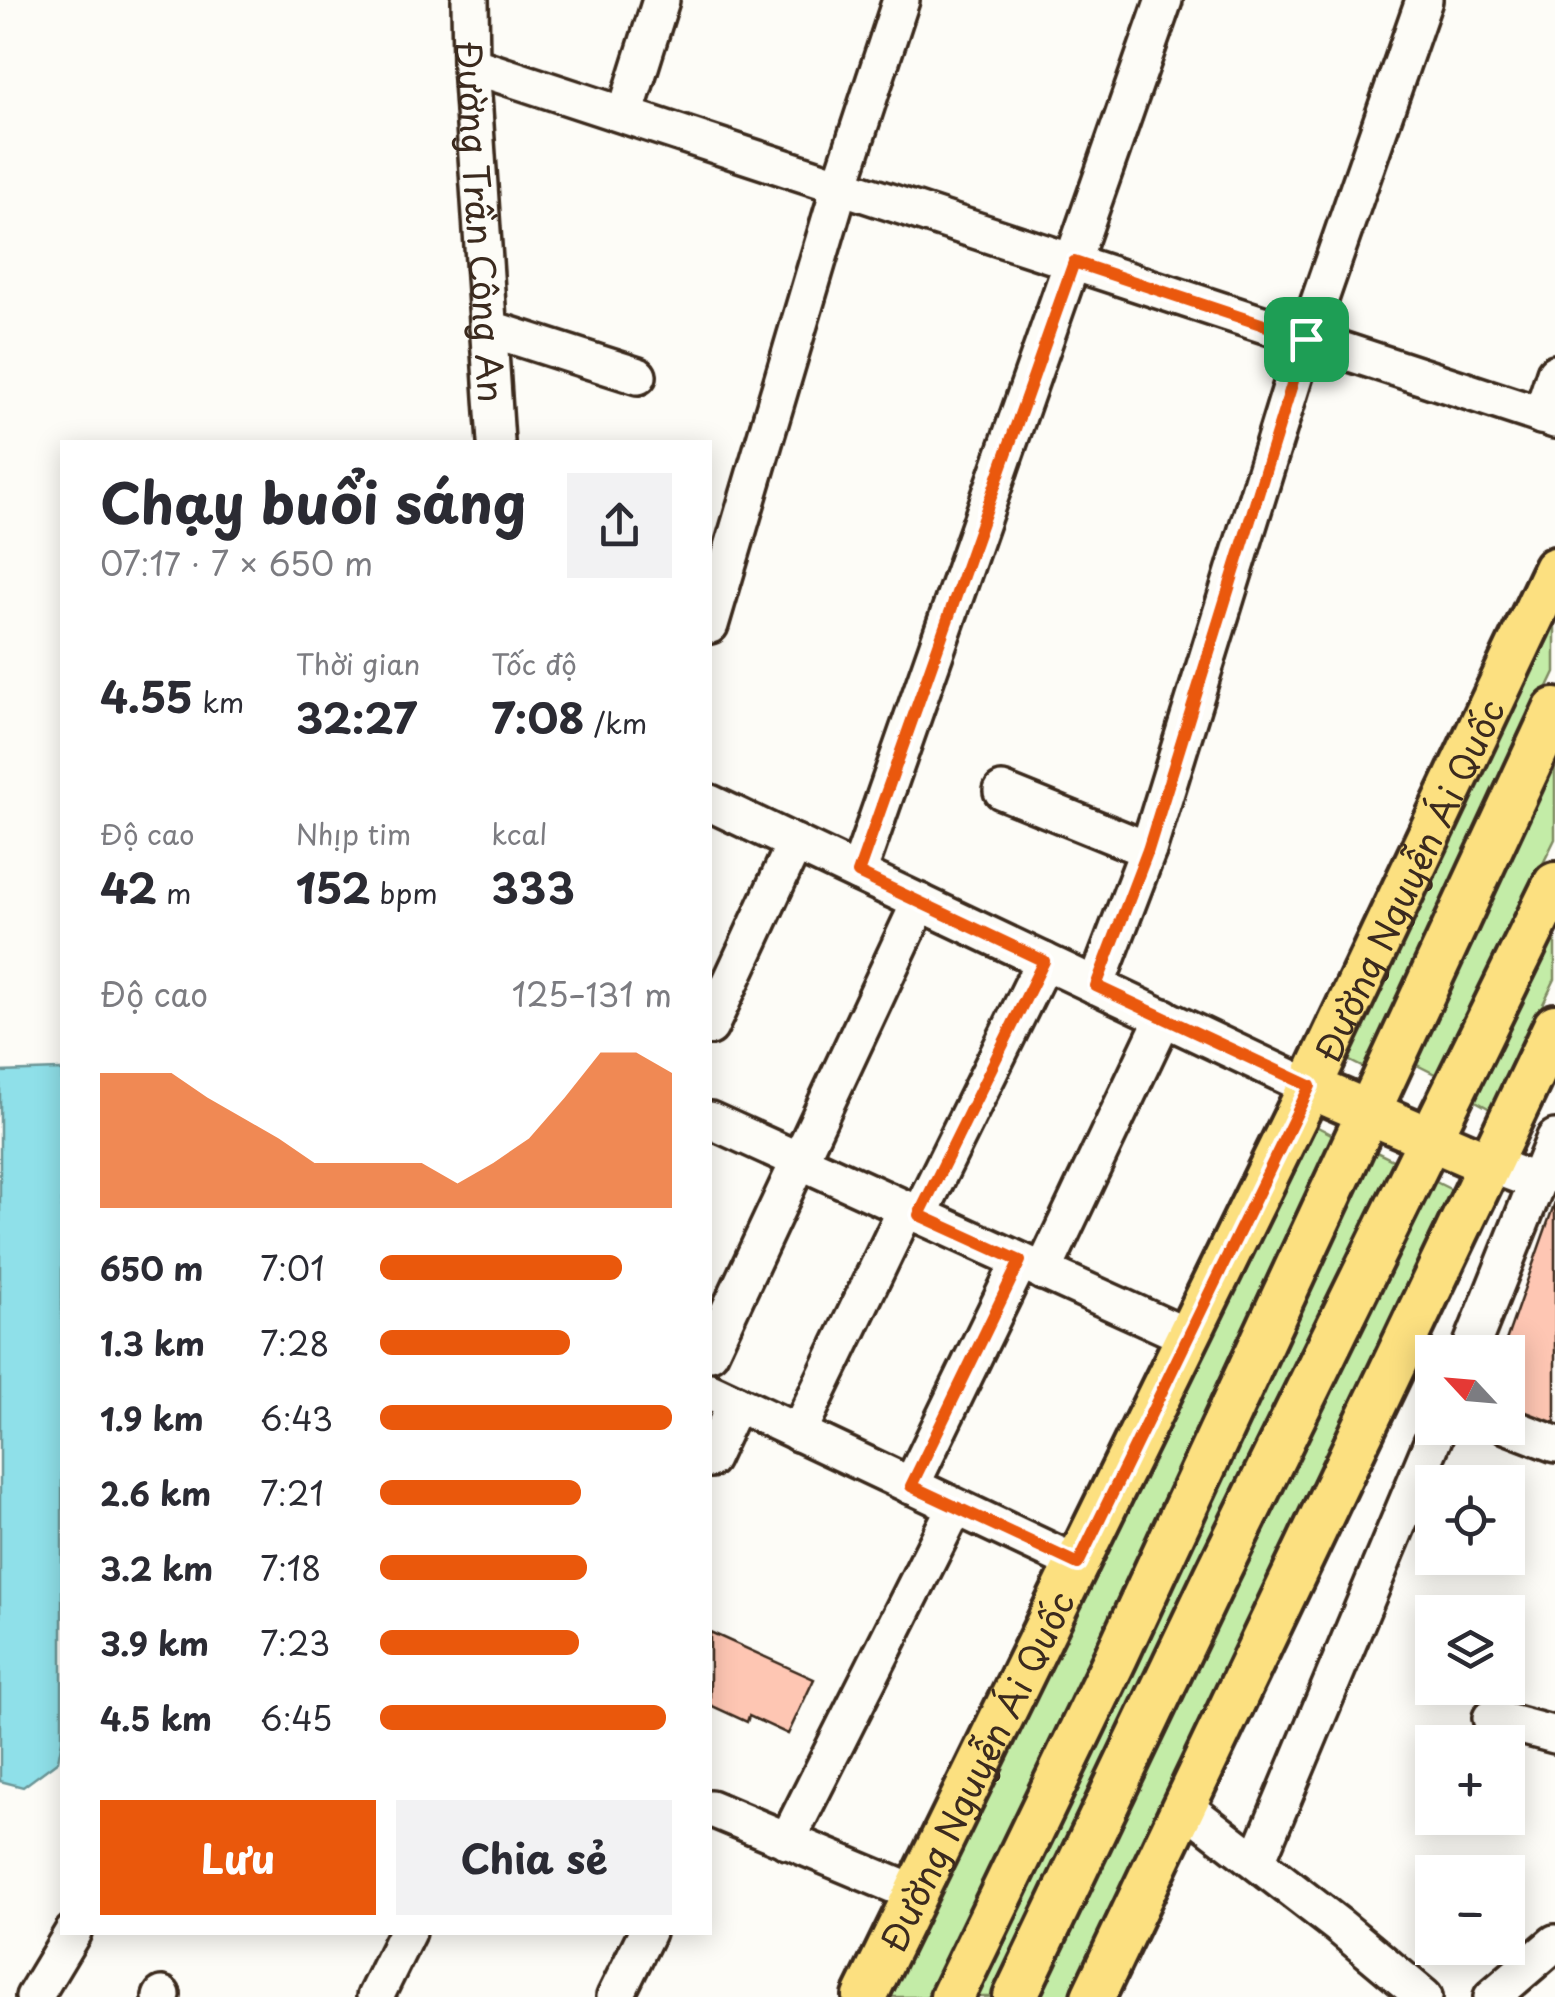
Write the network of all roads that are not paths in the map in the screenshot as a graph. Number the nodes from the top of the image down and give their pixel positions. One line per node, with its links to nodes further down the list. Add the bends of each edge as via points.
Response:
1 (470, 0): 6 (street, Đường Trần Công An)
2 (661, 0): 7 (street)
3 (901, 0): 8 (street)
4 (1164, 0): 9 (street)
5 (1424, 0): 11 (street)
6 (472, 65): 7 (street); 10 (street, Đường Trần Công An)
7 (625, 115): 8 (street)
8 (840, 186): 9 (street); 17 (street)
9 (1074, 262): 11 (street); 23 (street)
10 (488, 328): 13 (street); 15 (street, Đường Trần Công An)
11 (1306, 339): 14 (street); 22 (street)
12 (1555, 373): 14 (street)
13 (638, 376)
14 (1548, 418)
15 (496, 440)
16 (1555, 569): 31 (main road, Đường Nguyễn Ái Quốc)
17 (712, 617)
18 (1555, 710): 32 (main road, Đường Nguyễn Ái Quốc)
19 (1002, 791): 22 (street)
20 (712, 804): 21 (street)
21 (795, 843): 23 (street); 29 (street)
22 (1148, 850): 27 (street)
23 (858, 873): 25 (street)
24 (1555, 884): 35 (main road)
25 (920, 902): 26 (street); 36 (street)
26 (1044, 961): 27 (street); 39 (street)
27 (1096, 986): 28 (street)
28 (1164, 1017): 31 (street); 40 (street)
29 (712, 1024)
30 (1555, 1026): 37 (main road)
31 (1310, 1086): 32 (main road); 42 (main road, Đường Nguyễn Ái Quốc)
32 (1367, 1111): 35 (main road); 68 (main road, Đường Nguyễn Ái Quốc)
33 (712, 1121): 36 (street)
34 (1555, 1138): 38 (street)
35 (1431, 1139): 37 (main road); 69 (main road)
36 (801, 1161): 39 (street); 43 (street)
37 (1489, 1164): 38 (street); 55 (main road)
38 (1537, 1182): 41 (street)
39 (913, 1212): 40 (street); 45 (street)
40 (1032, 1266): 42 (street); 50 (street)
41 (1476, 1335)
42 (1186, 1336): 52 (main road, Đường Nguyễn Ái Quốc)
43 (712, 1348)
44 (723, 1397): 45 (street); 49 (street)
45 (798, 1433): 50 (street)
46 (1525, 1433): 47 (street)
47 (1555, 1444)
48 (1431, 1445): 58 (street)
49 (712, 1449)
50 (911, 1486): 51 (street)
51 (956, 1507): 52 (street); 57 (street)
52 (1078, 1564): 59 (main road, Đường Nguyễn Ái Quốc)
53 (1491, 1718): 54 (street)
54 (1555, 1736)
55 (1186, 1807): 58 (street); 70 (main road)
56 (712, 1809): 57 (street)
57 (787, 1840): 59 (street)
58 (1257, 1861): 71 (street)
59 (916, 1894): 67 (main road, Đường Nguyễn Ái Quốc)
60 (72, 1935): 64 (street)
61 (405, 1935): 65 (street)
62 (646, 1935): 66 (street)
63 (1555, 1943): 72 (street)
64 (34, 1997)
65 (374, 1997)
66 (615, 1997)
67 (865, 1997)
68 (952, 1997)
69 (1015, 1997)
70 (1093, 1997)
71 (1424, 1997)
72 (1492, 1997)

